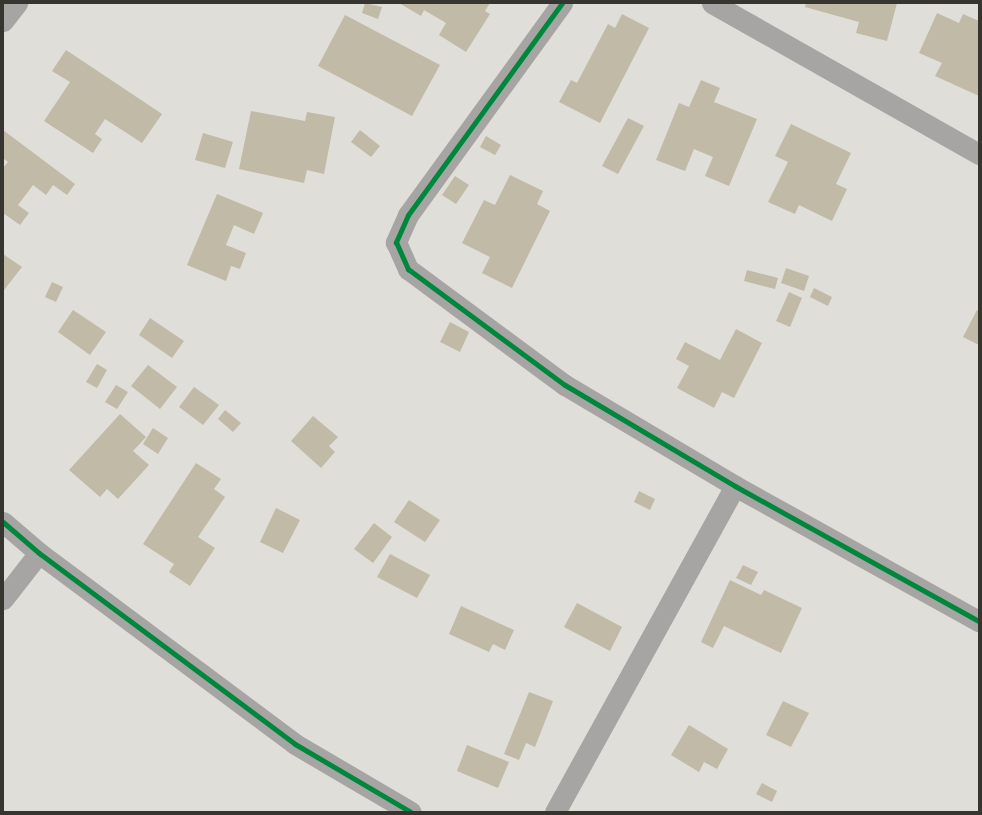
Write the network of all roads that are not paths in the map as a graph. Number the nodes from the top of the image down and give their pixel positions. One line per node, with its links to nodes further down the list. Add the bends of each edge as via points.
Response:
1 (17, 3): 4 (street)
2 (562, 3): 6 (street, via 408,215 396,242 408,269 565,385)
3 (712, 3): 5 (street)
4 (3, 21)
5 (979, 154)
6 (735, 486): 10 (street); 12 (street)
7 (3, 522): 8 (street)
8 (39, 553): 9 (street); 11 (street, via 295,744)
9 (3, 598)
10 (979, 620)
11 (411, 812)
12 (555, 812)

